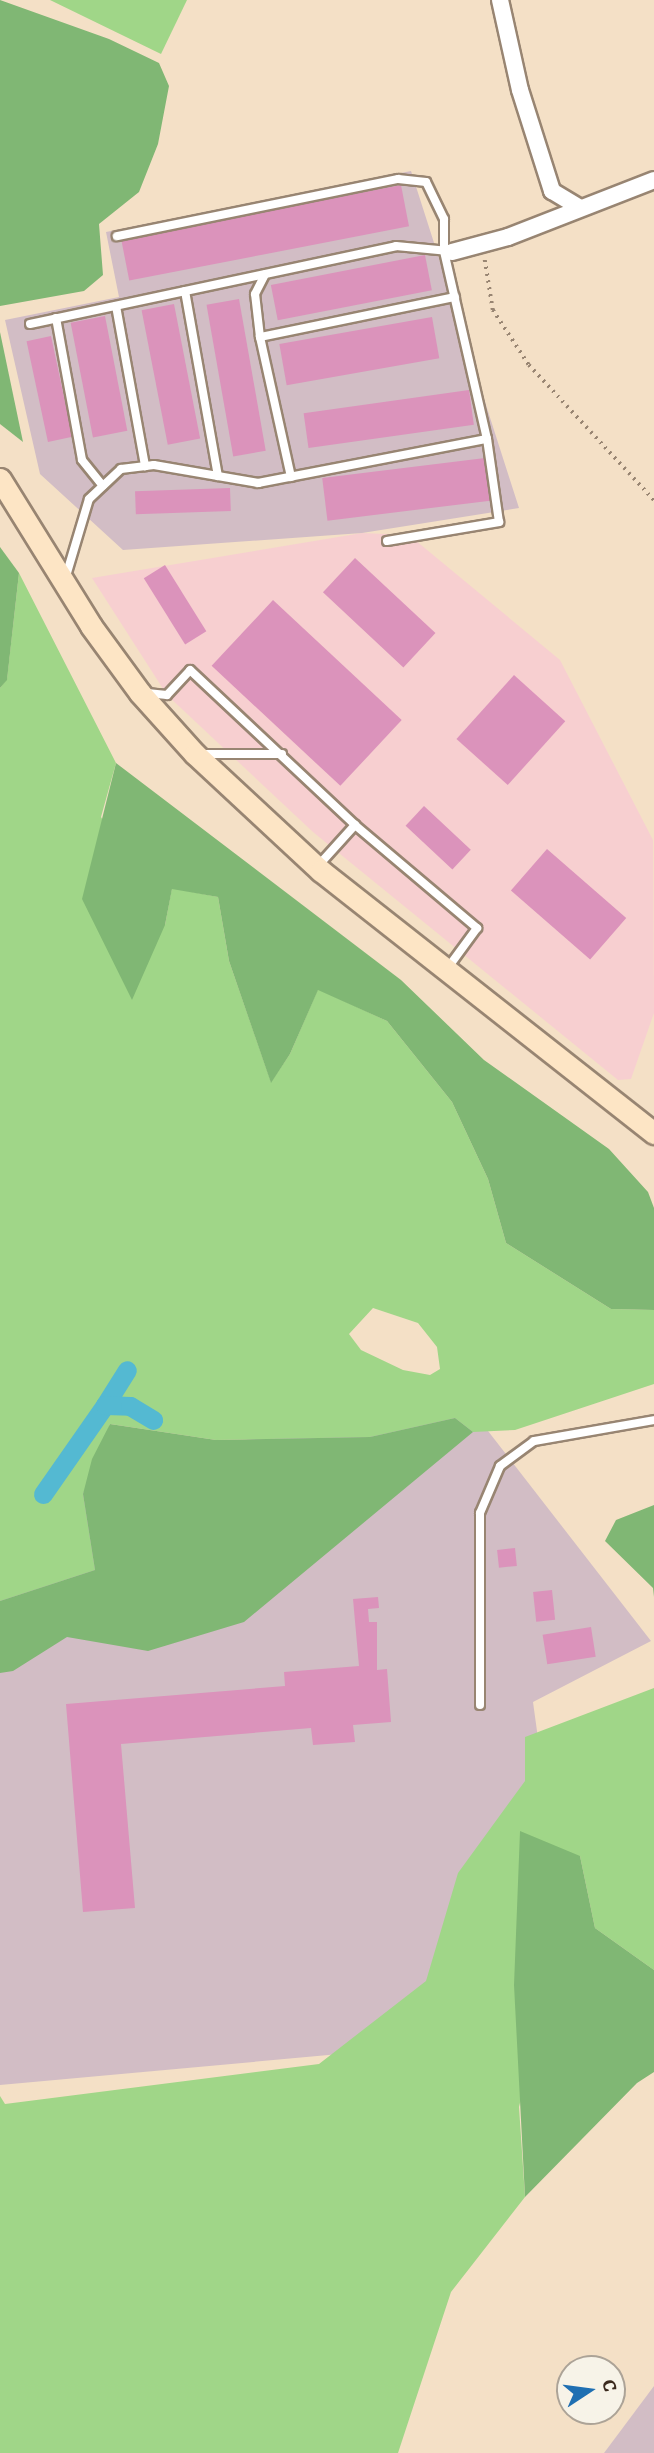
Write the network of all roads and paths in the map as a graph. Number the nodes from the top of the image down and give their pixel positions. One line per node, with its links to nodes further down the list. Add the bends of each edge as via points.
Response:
1 (500, 0): 3 (street, via 520,90 552,191)
2 (654, 180): 3 (street)
3 (580, 208): 5 (street)
4 (117, 236): 6 (lane, via 398,179 426,182 444,219)
5 (482, 244): 6 (street); 20 (path, via 493,310 529,365)
6 (448, 251): 7 (lane, via 396,247); 9 (lane)
7 (265, 274): 8 (lane); 13 (lane, via 255,294)
8 (184, 291): 10 (lane); 16 (lane)
9 (455, 297): 13 (lane); 14 (lane)
10 (117, 306): 11 (lane); 15 (lane)
11 (56, 318): 12 (lane); 19 (lane, via 82,460)
12 (30, 324)
13 (260, 337): 17 (lane)
14 (487, 439): 17 (lane); 21 (lane, via 499,522)
15 (145, 466): 16 (lane); 19 (lane, via 121,469)
16 (218, 476): 17 (lane, via 258,483)
17 (291, 477)
18 (0, 479): 22 (main road)
19 (103, 486): 22 (lane, via 89,499)
20 (654, 500)
21 (387, 541)
22 (64, 583): 23 (main road)
23 (140, 693): 24 (main road); 25 (lane, via 167,695 190,670)
24 (195, 754): 25 (lane); 27 (main road)
25 (282, 754): 26 (lane)
26 (355, 825): 27 (lane); 28 (lane, via 477,928)
27 (317, 867): 28 (main road)
28 (445, 971): 29 (main road)
29 (654, 1133)
30 (654, 1420): 31 (lane, via 534,1441 500,1466 480,1513)
31 (480, 1705)

